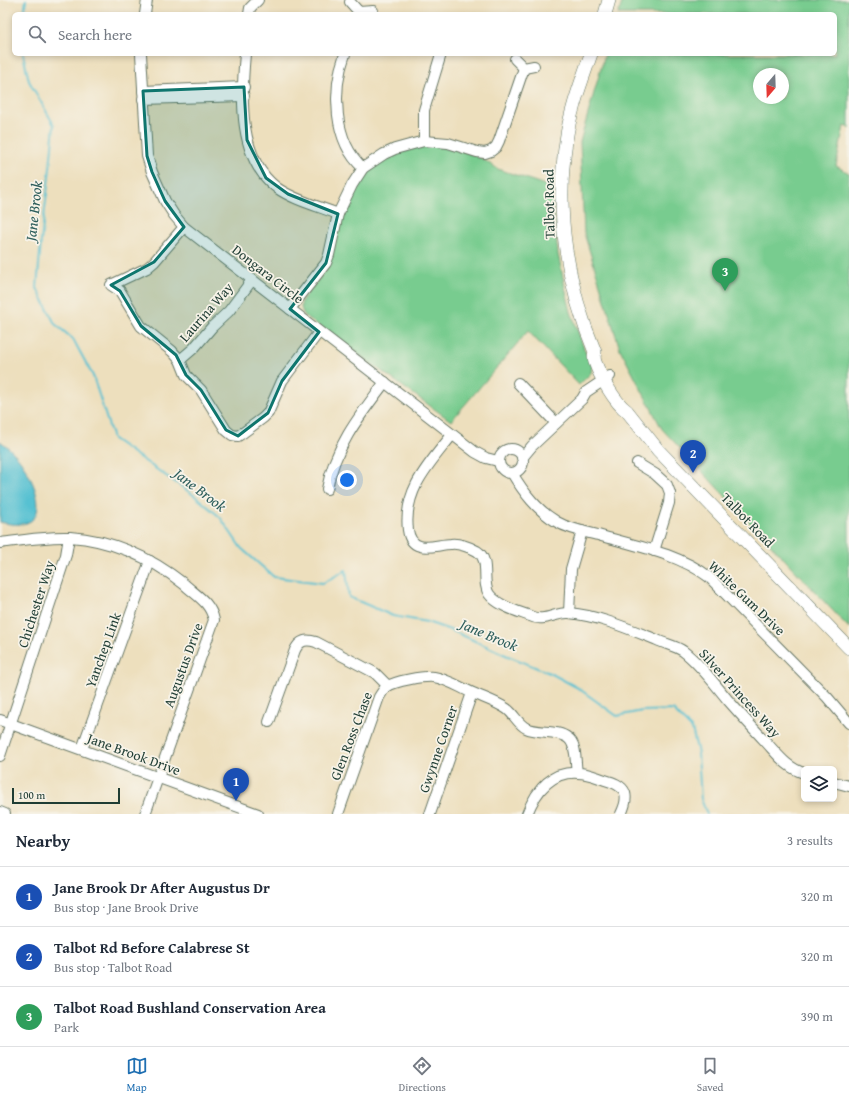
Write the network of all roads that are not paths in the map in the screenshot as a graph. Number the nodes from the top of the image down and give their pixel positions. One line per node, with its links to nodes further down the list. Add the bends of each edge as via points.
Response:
1 (147, 0): 6 (street)
2 (258, 0): 7 (street)
3 (609, 0): 10 (main road)
4 (350, 2): 8 (street)
5 (373, 11): 9 (street)
6 (145, 12)
7 (249, 12)
8 (358, 12)
9 (366, 12)
10 (606, 12)
11 (141, 56): 20 (street, Dongara Circle)
12 (245, 56): 19 (street)
13 (344, 56): 22 (street, via 339,75 338,117 350,153)
14 (440, 56): 21 (street, via 424,110)
15 (590, 56): 29 (main road, Talbot Road, via 566,142 562,192 564,238 582,319)
16 (515, 59): 18 (street)
17 (534, 66): 18 (street)
18 (524, 68): 21 (street, via 499,141 491,151 477,152 448,143)
19 (244, 92): 20 (street); 23 (street, via 247,140 266,178 288,194)
20 (143, 95): 24 (street, Dongara Circle, via 147,156 165,201)
21 (424, 141): 22 (street, via 395,149)
22 (363, 168): 23 (street)
23 (338, 214): 26 (street, via 326,263)
24 (184, 227): 25 (street, Dongara Circle); 28 (street, via 154,262 111,285 120,291 141,326)
25 (252, 280): 26 (street, Dongara Circle); 28 (street, Laurina Way, via 229,311)
26 (290, 309): 27 (street, Dongara Circle)
27 (319, 332): 28 (street, via 282,381 268,413 238,436 226,430 201,390 186,375); 30 (street, Dongara Circle)
28 (180, 360)
29 (609, 381): 32 (street, via 592,395 582,399); 45 (main road, Talbot Road, via 627,404 627,411 658,450)
30 (385, 382): 33 (street, Dongara Circle); 38 (street, via 349,432 332,466)
31 (518, 383): 32 (street)
32 (556, 423): 34 (street)
33 (452, 435): 35 (street, Dongara Circle, via 480,455); 44 (street, Silver Princess Way, via 421,474 412,491 407,519 412,540 422,547 452,543 477,551 484,559 486,589 493,599 505,605 538,619)
34 (521, 455): 35 (street, via 509,449); 37 (street, via 522,466)
35 (500, 457): 37 (street, via 499,466 502,470)
36 (637, 463): 42 (street, via 655,474 667,485 670,493)
37 (516, 471): 39 (street, White Gum Drive, via 520,486 532,502 558,522)
38 (327, 490)
39 (582, 531): 42 (street, White Gum Drive); 44 (street, via 571,569)
40 (69, 537): 41 (street, Augustus Drive); 43 (street, Augustus Drive, via 111,545); 51 (street, Chichester Way, via 66,555)
41 (0, 543)
42 (654, 551): 50 (street, White Gum Drive, via 688,563 709,577 827,697)
43 (150, 561): 52 (street, Yanchep Link); 56 (street, Augustus Drive, via 167,571 206,603 212,611 214,620)
44 (569, 613): 55 (street, Silver Princess Way, via 610,622 682,650 697,663 781,760)
45 (849, 648)
46 (388, 686): 47 (street, Glen Ross Chase, via 397,682 433,677); 49 (street, via 375,673 316,642 303,640 295,650); 63 (street, Glen Ross Chase, via 379,697)
47 (472, 693): 54 (street, Glen Ross Chase, via 506,709 526,728 568,737 573,746); 64 (street, Gwynne Corner)
48 (0, 720): 51 (street, Jane Brook Drive)
49 (269, 722)
50 (849, 723)
51 (11, 724): 52 (street, Jane Brook Drive); 53 (street, Chichester Way)
52 (82, 750): 56 (street, Jane Brook Drive)
53 (0, 756)
54 (577, 772): 65 (street, via 550,780 537,793); 66 (street, via 590,774 620,786 625,798)
55 (801, 772)
56 (158, 777): 61 (street, Augustus Drive); 62 (street, Jane Brook Drive)
57 (837, 783): 58 (street)
58 (849, 786)
59 (0, 812): 60 (street)
60 (5, 814)
61 (145, 814)
62 (258, 814)
63 (338, 814)
64 (430, 814)
65 (527, 814)
66 (621, 814)

